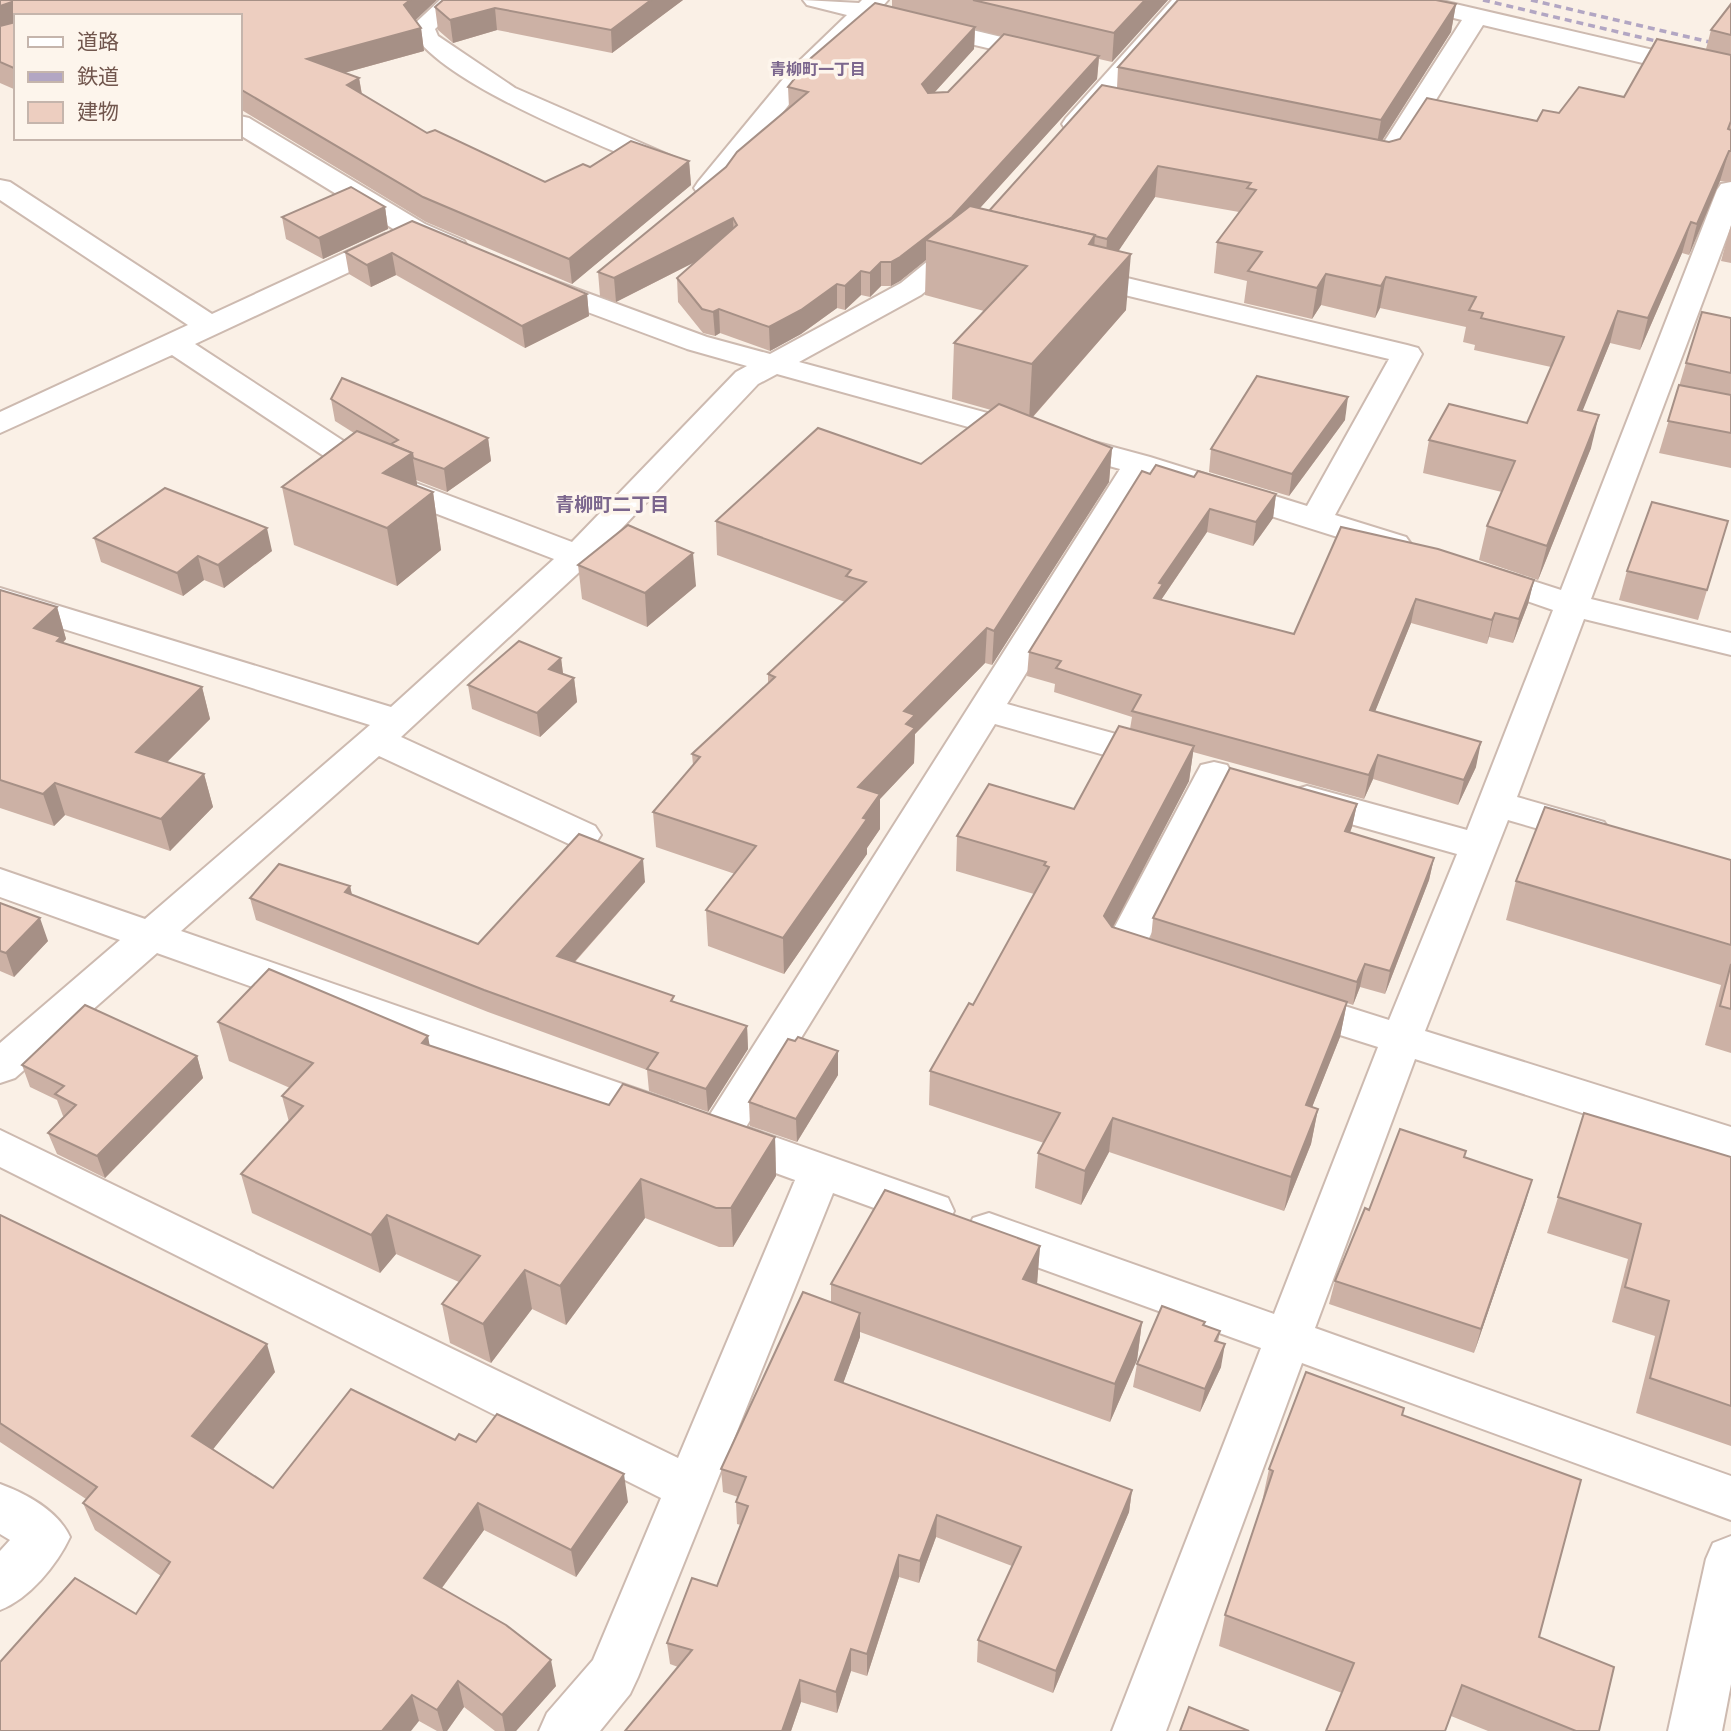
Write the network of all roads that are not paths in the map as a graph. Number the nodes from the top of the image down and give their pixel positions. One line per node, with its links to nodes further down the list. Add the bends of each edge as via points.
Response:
1 (454, 0): 14 (street, via 422,28 428,40 506,93 647,157)
2 (815, 0): 5 (street)
3 (1185, 0): 9 (street, via 1108,70)
4 (1407, 0): 6 (street)
5 (870, 5): 7 (street, via 988,52); 14 (street, via 801,74)
6 (1476, 17): 8 (street); 13 (street, via 1384,162)
7 (1071, 61)
8 (1731, 76)
9 (1095, 103): 10 (street); 12 (street)
10 (1121, 108)
11 (242, 125): 18 (street)
12 (1060, 140)
13 (1331, 151)
14 (715, 182): 17 (street)
15 (0, 188): 23 (street)
16 (1728, 205): 33 (street, via 1663,404)
17 (685, 207)
18 (415, 230): 20 (street); 23 (street)
19 (978, 243): 25 (street, via 911,289)
20 (477, 257)
21 (1044, 267): 28 (street, via 1407,354)
22 (514, 273): 25 (street, via 585,291 697,343)
23 (211, 327): 24 (street)
24 (175, 344): 26 (street); 30 (street, via 386,483)
25 (772, 364): 27 (street); 30 (street, via 747,378)
26 (0, 424)
27 (1139, 464): 28 (street); 35 (street)
28 (1317, 518): 29 (street)
29 (1419, 553)
30 (576, 556): 36 (street)
31 (1457, 566): 33 (street)
32 (0, 597): 36 (street)
33 (1572, 605): 34 (street); 38 (street)
34 (1731, 644)
35 (988, 710): 44 (street, via 1227,778 1123,949); 48 (street)
36 (386, 730): 39 (street); 43 (street)
37 (1280, 792): 41 (street)
38 (1496, 804): 40 (street); 41 (street)
39 (582, 835)
40 (1626, 841)
41 (1477, 846): 46 (street)
42 (0, 883): 43 (street)
43 (151, 934): 47 (street); 48 (street)
44 (1189, 970)
45 (1255, 992): 46 (street)
46 (1401, 1040): 49 (street); 52 (street)
47 (0, 1067)
48 (719, 1135): 51 (street)
49 (1731, 1144)
50 (0, 1147): 53 (street)
51 (820, 1171): 52 (street); 53 (street)
52 (1289, 1338): 54 (street); 59 (street)
53 (688, 1487): 58 (street, via 612,1677)
54 (1731, 1499)
55 (0, 1506): 57 (street, via 45,1537)
56 (1731, 1559): 60 (street)
57 (0, 1587)
58 (566, 1731)
59 (1139, 1731)
60 (1695, 1731)

